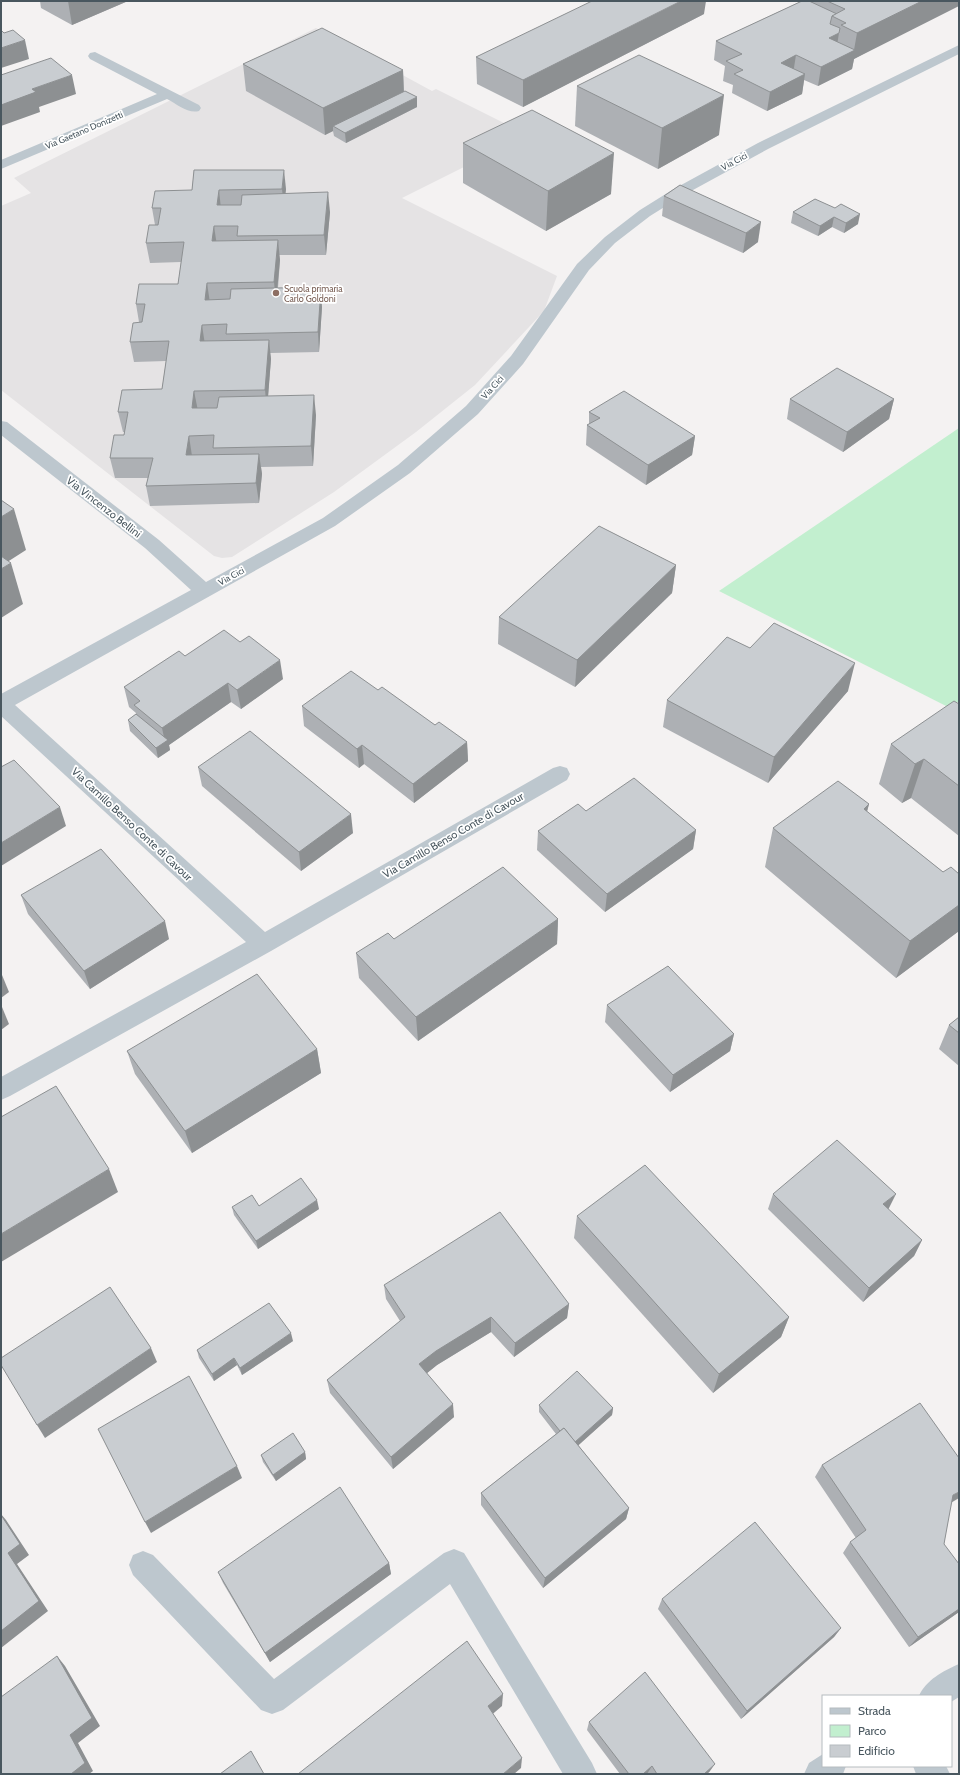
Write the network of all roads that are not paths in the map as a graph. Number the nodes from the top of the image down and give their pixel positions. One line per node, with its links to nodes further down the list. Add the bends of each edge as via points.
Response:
1 (959, 48): 7 (street, Via Cici, via 763,146 645,213 610,240 583,267 517,360 472,410 404,469 329,522)
2 (95, 56): 3 (street)
3 (168, 94): 4 (street); 5 (street, Via Gaetano Donizetti)
4 (194, 108)
5 (1, 165)
6 (1, 426): 7 (street, Via Vincenzo Bellini, via 152,544)
7 (204, 591): 8 (street, Via Cici)
8 (1, 704): 10 (street, Via Camillo Benso Conte di Cavour)
9 (560, 774): 10 (street, Via Camillo Benso Conte di Cavour)
10 (263, 944): 11 (street, Via Camillo Benso Conte di Cavour)
11 (1, 1089)
12 (143, 1565): 16 (street, via 272,1699 454,1563)
13 (959, 1679): 14 (street)
14 (935, 1695)
15 (830, 1767): 17 (street)
16 (581, 1774)
17 (820, 1774)

